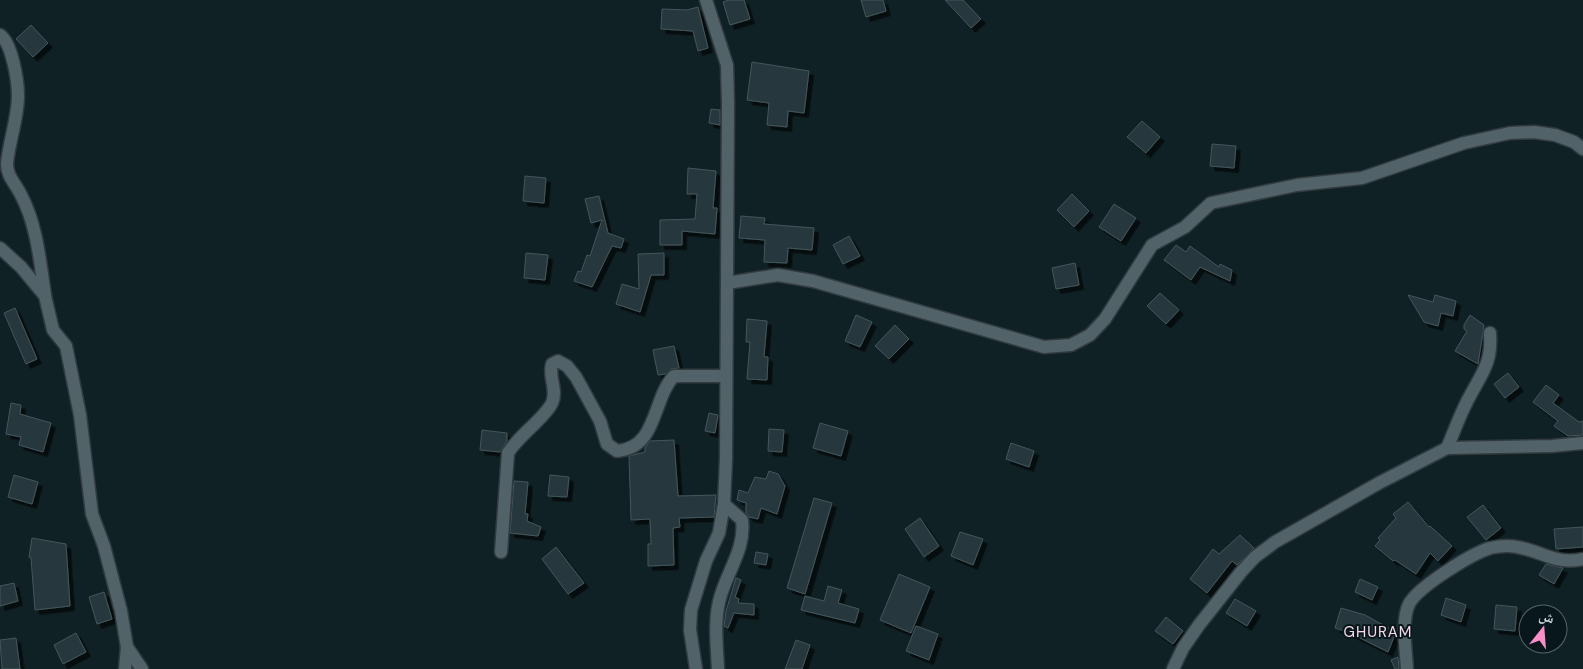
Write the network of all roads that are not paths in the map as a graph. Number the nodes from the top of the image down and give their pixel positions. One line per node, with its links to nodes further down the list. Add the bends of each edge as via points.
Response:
1 (706, 0): 5 (street, via 727,65)
2 (0, 35): 6 (street, via 5,38 14,62 18,96 7,166 35,233)
3 (1583, 148): 5 (street, via 1555,135 1510,133 1464,143 1362,178 1296,185 1211,203 1184,227 1152,245 1105,319 1090,335 1071,345 1044,347 813,281 778,276)
4 (0, 248): 6 (street, via 21,266)
5 (727, 282): 8 (street)
6 (45, 296): 14 (street, via 53,330 66,346 72,369 92,514 104,546)
7 (1490, 333): 10 (street, via 1488,363)
8 (726, 376): 11 (street); 12 (street, via 674,376 664,389 656,415 638,445 627,451 617,451 607,444 593,406 576,377 562,362 552,364 552,402 508,453)
9 (1583, 443): 10 (street)
10 (1447, 448): 19 (street, via 1301,528 1255,557 1199,625)
11 (724, 504): 17 (street, via 721,527 706,561 691,610 690,630); 18 (street, via 742,520 743,529 719,602)
12 (501, 552)
13 (1583, 559): 20 (street, via 1559,560 1518,547 1501,546 1475,556 1435,580 1416,594 1409,605 1406,619)
14 (127, 647): 15 (street); 16 (street)
15 (125, 669)
16 (142, 669)
17 (696, 669)
18 (718, 669)
19 (1173, 669)
20 (1407, 669)

